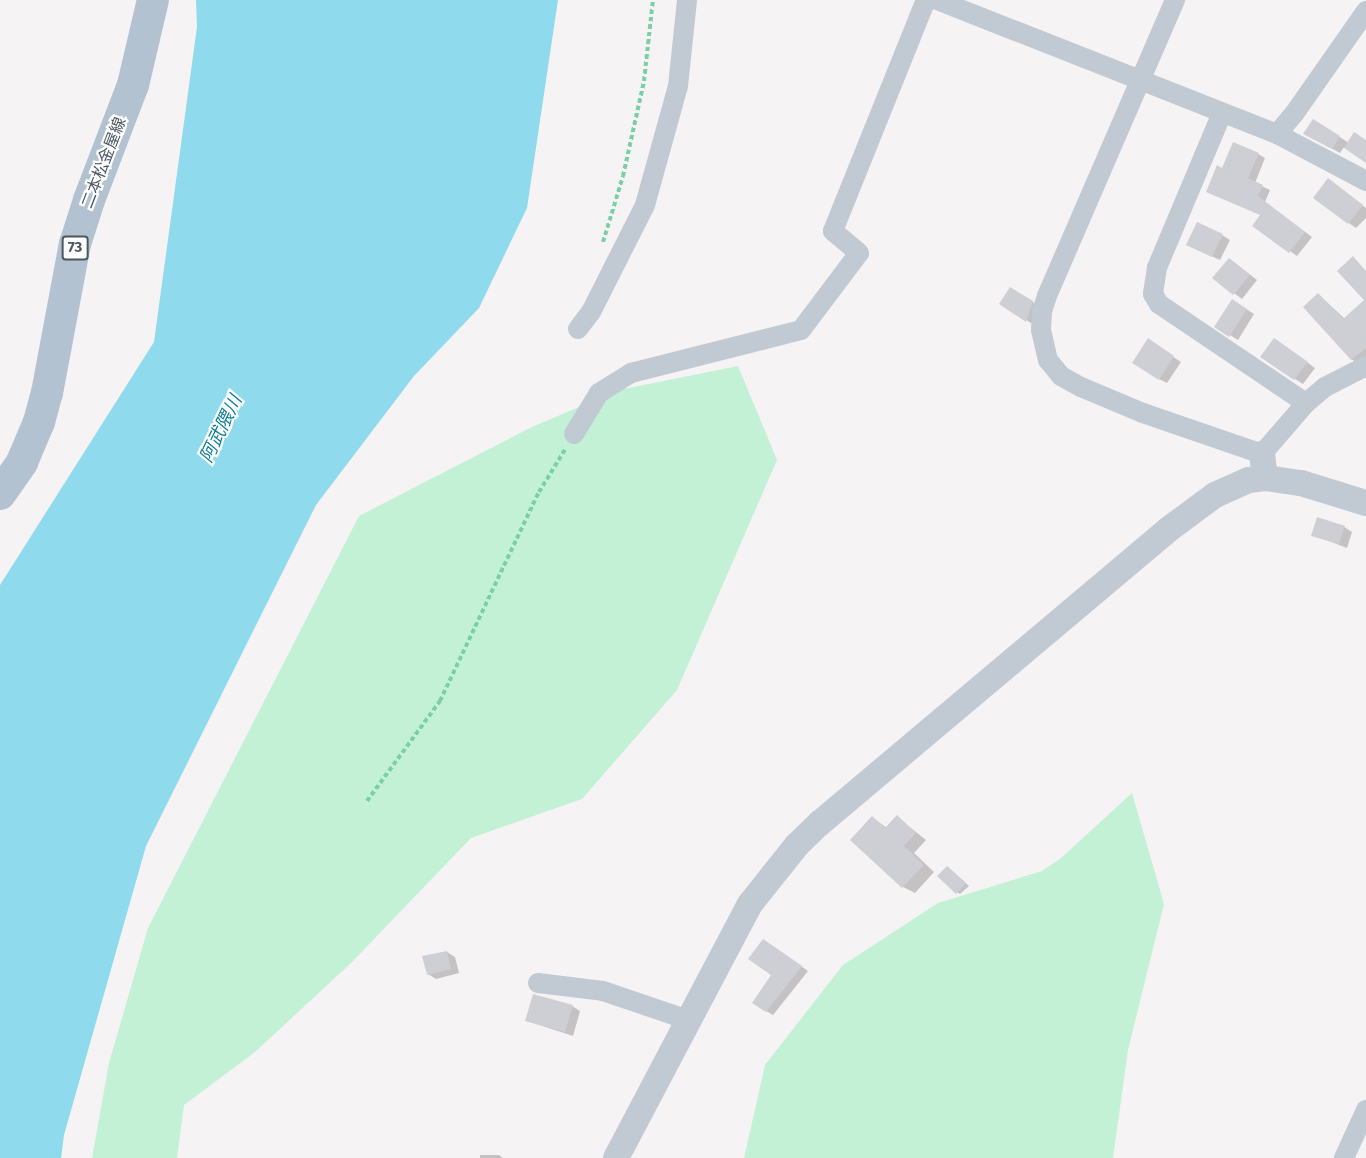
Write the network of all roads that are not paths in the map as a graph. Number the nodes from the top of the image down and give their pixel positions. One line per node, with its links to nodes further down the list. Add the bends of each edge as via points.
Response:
1 (153, 0): 16 (main road, 二本松金屋線 / 73, via 133,85 75,244 39,422 22,462)
2 (687, 0): 11 (street, via 678,86 645,205 591,312)
3 (926, 0): 14 (street, via 832,231 859,253 801,330 631,374 599,393)
4 (937, 0): 7 (street)
5 (1175, 0): 7 (street)
6 (1366, 10): 9 (street)
7 (1140, 79): 8 (street); 15 (street, via 1057,269 1042,311 1042,344 1048,360 1061,376 1081,387)
8 (1222, 112): 9 (street); 13 (street, via 1157,268 1153,294 1159,304)
9 (1277, 134): 10 (street)
10 (1366, 181)
11 (578, 329)
12 (1366, 366): 13 (street, via 1325,387)
13 (1306, 403): 15 (street)
14 (574, 434)
15 (1264, 466): 17 (street, via 1301,483); 19 (street, via 1193,510 797,845 750,904)
16 (0, 494)
17 (1366, 503)
18 (538, 983): 19 (street, via 603,990)
19 (688, 1020): 21 (street)
20 (1366, 1110): 22 (street)
21 (616, 1158)
22 (1344, 1158)

